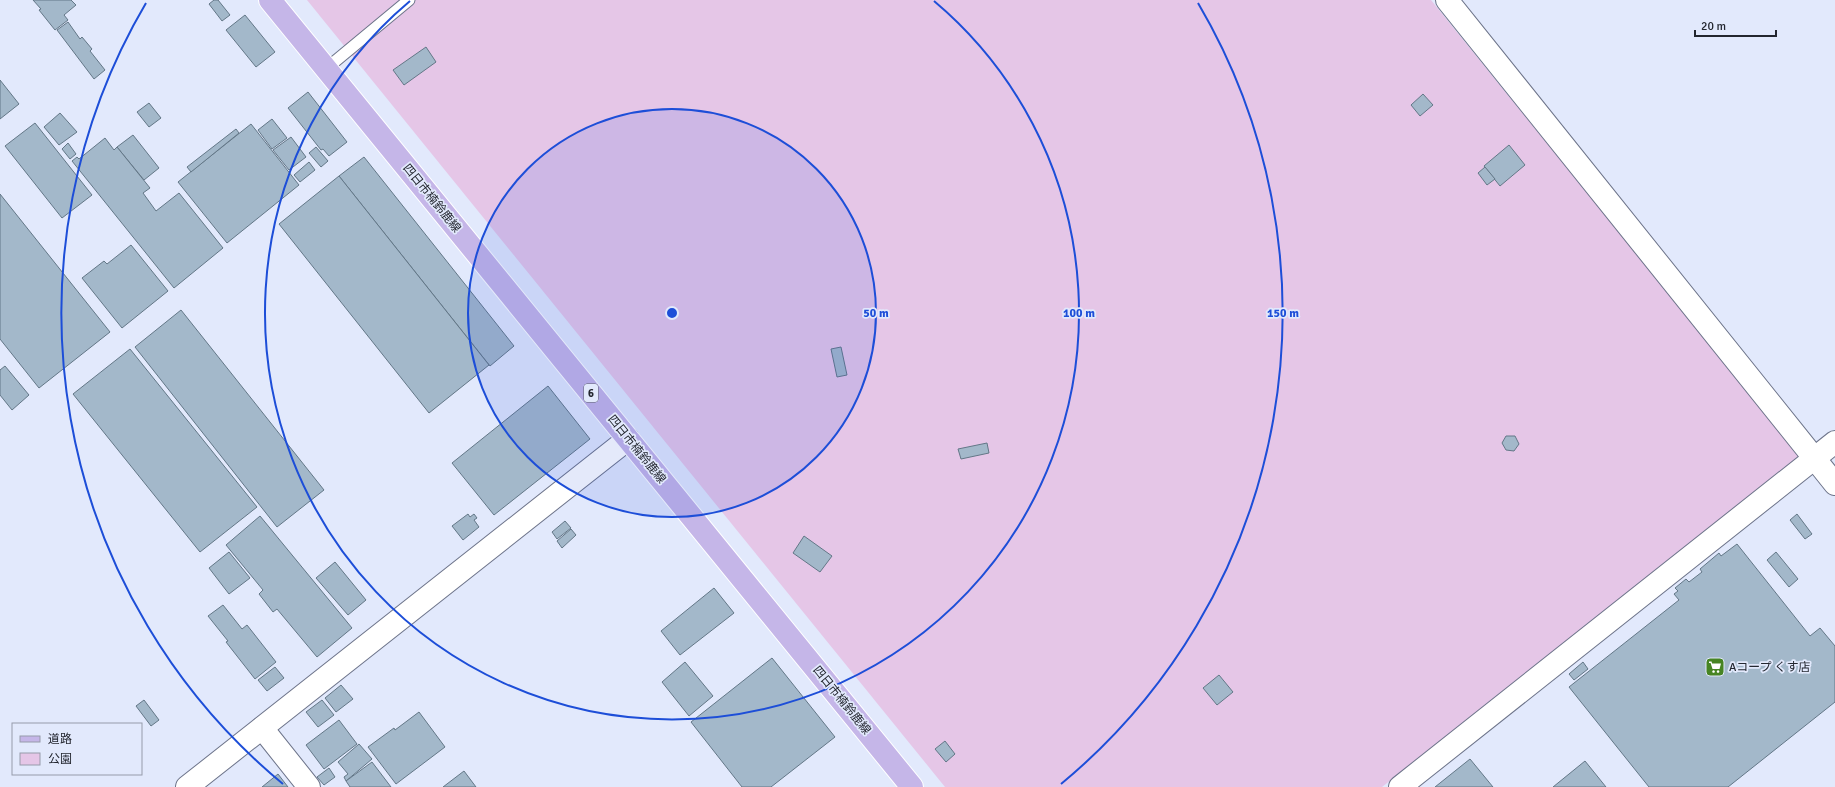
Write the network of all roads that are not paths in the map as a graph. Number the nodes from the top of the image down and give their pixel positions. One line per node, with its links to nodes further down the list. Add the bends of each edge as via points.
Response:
1 (270, 0): 4 (main road, 四日市楠鈴鹿線 / 6)
2 (409, 0): 4 (lane)
3 (1447, 0): 7 (street)
4 (327, 68): 5 (main road, 四日市楠鈴鹿線 / 6)
5 (628, 439): 9 (street); 12 (main road, 四日市楠鈴鹿線 / 6)
6 (1835, 442): 7 (street)
7 (1815, 458): 8 (street); 13 (street)
8 (1835, 484)
9 (262, 728): 10 (street); 11 (street)
10 (187, 787)
11 (308, 787)
12 (912, 787)
13 (1400, 787)

